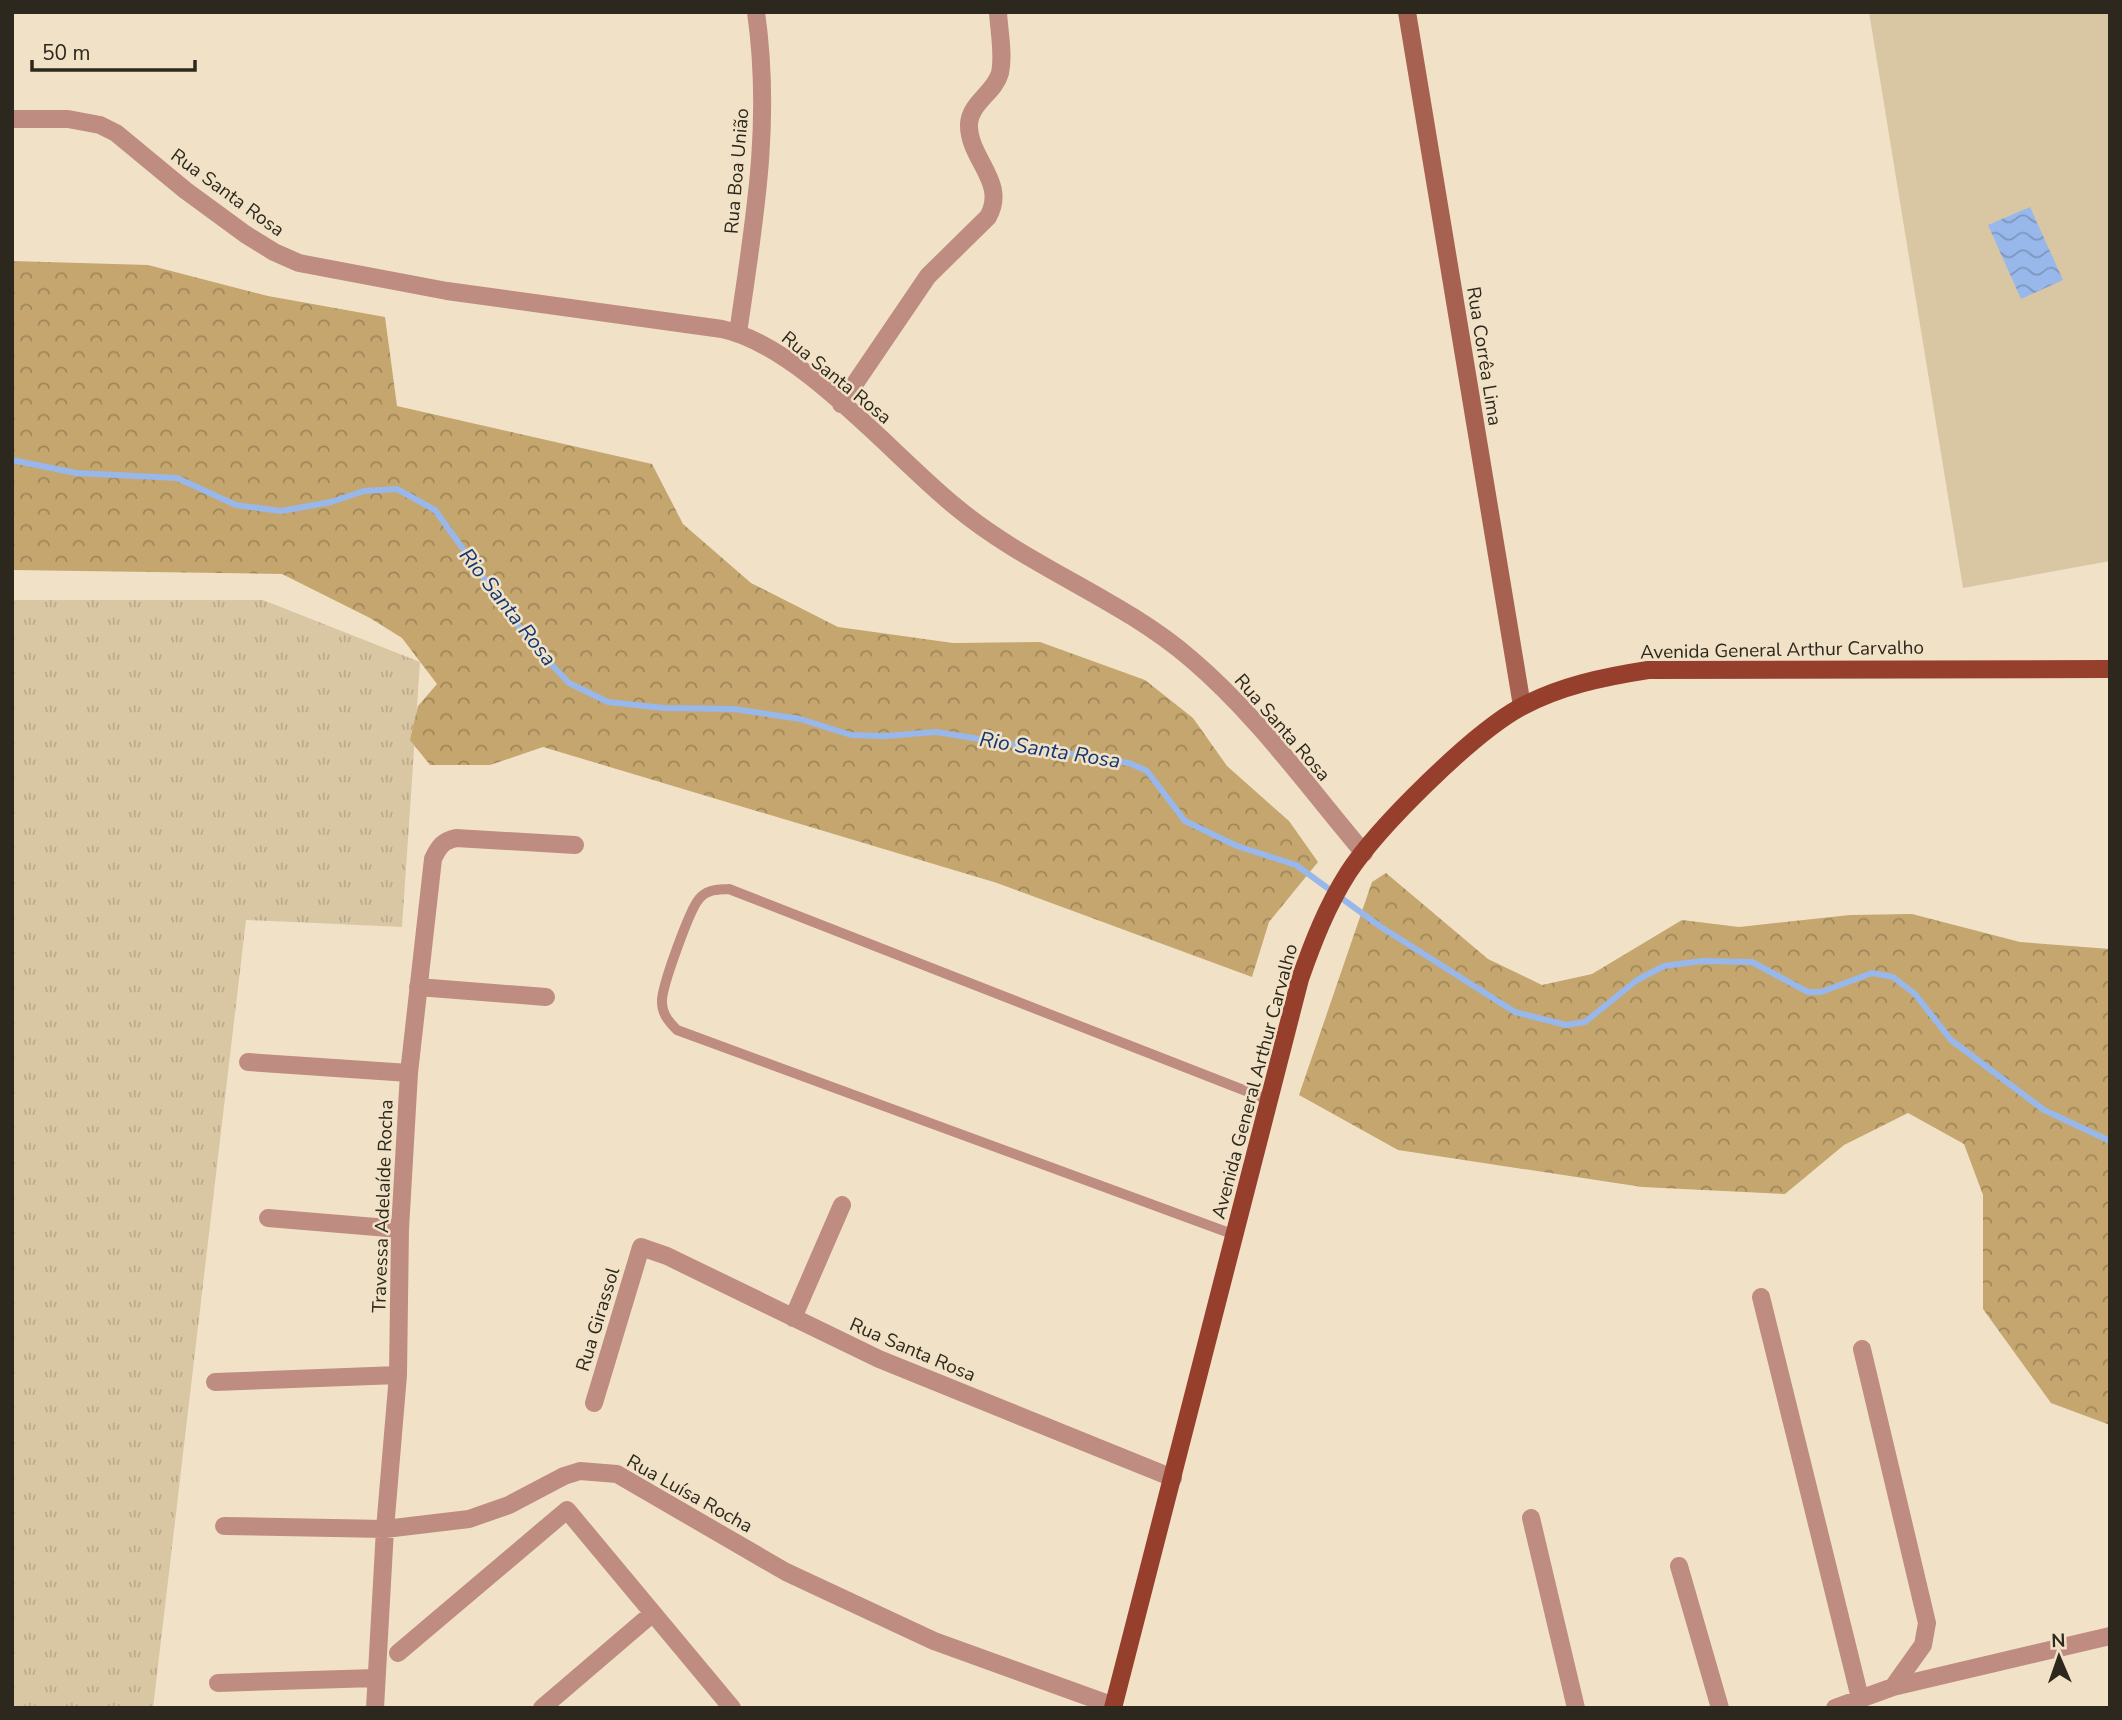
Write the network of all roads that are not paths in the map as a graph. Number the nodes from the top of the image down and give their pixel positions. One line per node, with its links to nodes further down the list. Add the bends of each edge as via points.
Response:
1 (756, 12): 5 (street, Rua Boa União, via 764,129)
2 (998, 12): 6 (street, via 999,75 972,112 969,125 993,186 993,208 929,276)
3 (1407, 12): 8 (street, Rua Corrêa Lima)
4 (12, 120): 5 (street, Rua Santa Rosa, via 68,118 100,125 245,234 310,267)
5 (738, 332): 6 (street, Rua Santa Rosa, via 793,363)
6 (841, 404): 10 (street, Rua Santa Rosa, via 979,526 1105,600 1191,659 1255,722)
7 (2110, 670): 8 (main road, Avenida General Arthur Carvalho, via 1648,670 1566,687)
8 (1522, 706): 10 (main road, Avenida General Arthur Carvalho, via 1480,735)
9 (575, 845): 11 (street, Travessa Adelaíde Rocha, via 469,837 446,840 438,846)
10 (1364, 853): 15 (main road, Avenida General Arthur Carvalho, via 1321,921 1300,979)
11 (418, 987): 12 (street); 14 (street, Travessa Adelaíde Rocha)
12 (546, 997)
13 (248, 1062): 14 (street)
14 (409, 1073): 18 (street, Travessa Adelaíde Rocha)
15 (1269, 1100): 19 (main road, Avenida General Arthur Carvalho); 19 (lane, via 729,890 710,891 697,900 662,987 661,1005 677,1030)
16 (842, 1205): 22 (street)
17 (268, 1218): 18 (street)
18 (400, 1229): 24 (street, Travessa Adelaíde Rocha)
19 (1235, 1235): 27 (main road, Avenida General Arthur Carvalho)
20 (641, 1247): 22 (street, Rua Santa Rosa); 26 (street, Rua Girassol)
21 (1761, 1297): 38 (street)
22 (793, 1318): 27 (street, Rua Santa Rosa, via 879,1359)
23 (1861, 1349): 37 (street, via 1927,1623 1923,1645)
24 (398, 1375): 25 (street); 30 (street, Travessa Adelaíde Rocha)
25 (215, 1382)
26 (594, 1403)
27 (1173, 1478): 39 (main road, Avenida General Arthur Carvalho)
28 (1531, 1518): 43 (street)
29 (224, 1526): 30 (street, Rua Luísa Rocha)
30 (385, 1529): 35 (street, Travessa Adelaíde Rocha); 39 (street, Rua Luísa Rocha, via 492,1513 580,1471 617,1474 786,1572 934,1641)
31 (1679, 1566): 44 (street)
32 (653, 1613): 34 (street, via 567,1510); 41 (street); 42 (street)
33 (2110, 1636): 37 (street)
34 (398, 1653)
35 (375, 1678): 36 (street); 40 (street, Travessa Adelaíde Rocha)
36 (218, 1683)
37 (1894, 1686): 38 (street)
38 (1860, 1698): 45 (street)
39 (1113, 1707)
40 (375, 1708)
41 (542, 1708)
42 (732, 1708)
43 (1576, 1708)
44 (1720, 1708)
45 (1835, 1708)

